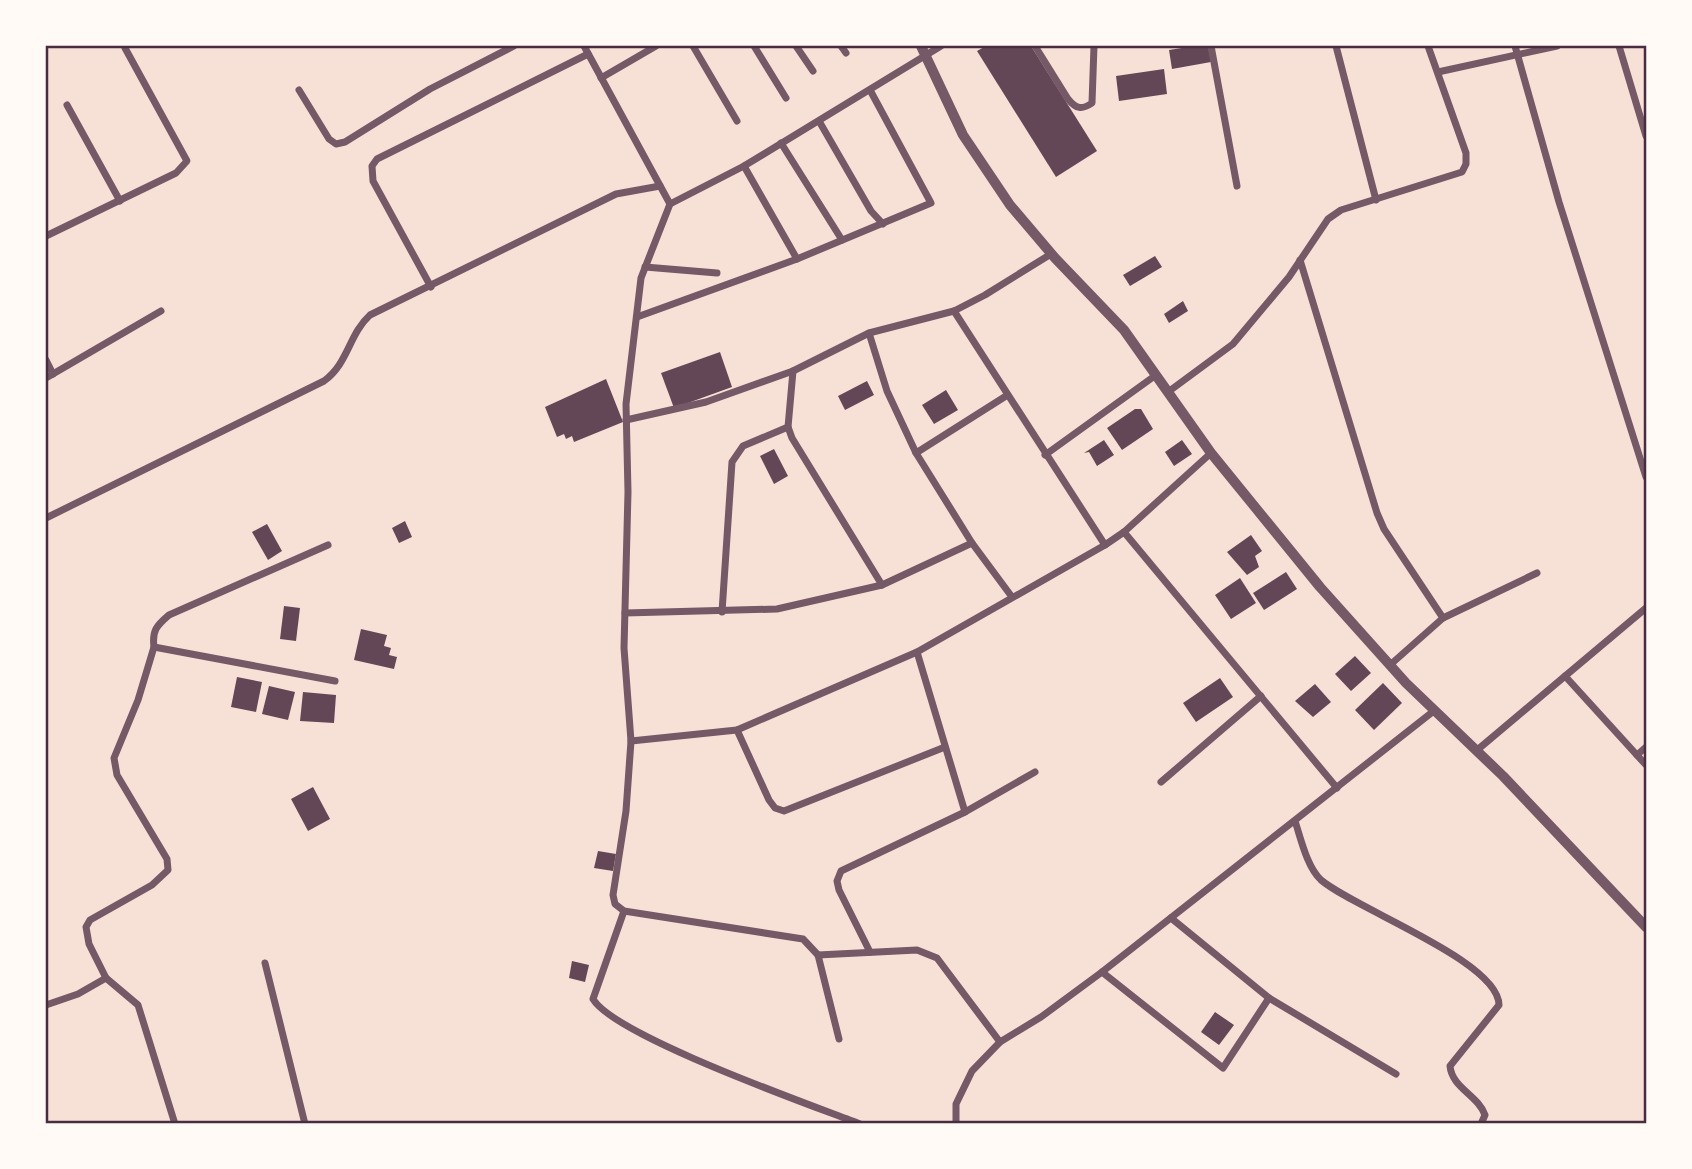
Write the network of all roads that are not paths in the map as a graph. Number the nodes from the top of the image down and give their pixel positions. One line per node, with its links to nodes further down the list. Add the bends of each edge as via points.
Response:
1 (513, 46): 23 (street, via 336,144 328,139)
2 (584, 46): 18 (street)
3 (656, 46): 22 (street)
4 (693, 46): 27 (street)
5 (754, 46): 25 (street)
6 (796, 46): 20 (street)
7 (941, 46): 17 (street)
8 (1035, 46): 9 (street, via 1068,99 1080,108 1091,103)
9 (1094, 46)
10 (1211, 46): 33 (street)
11 (1336, 46): 34 (street)
12 (1428, 46): 21 (street)
13 (1515, 46): 19 (street)
14 (1557, 46): 19 (street)
15 (1619, 46): 29 (street)
16 (125, 48): 35 (street, via 187,161 176,173)
17 (924, 50): 24 (street); 42 (street, via 966,140 1010,205)
18 (588, 54): 22 (street); 47 (street, via 377,159 372,166 373,181)
19 (1518, 56): 21 (street); 64 (street, via 1559,202)
20 (813, 71)
21 (1438, 72): 34 (street, via 1466,153 1462,172)
22 (601, 78): 32 (street)
23 (299, 90)
24 (870, 90): 28 (street); 38 (street, via 931,203)
25 (786, 98)
26 (67, 105): 35 (street)
27 (737, 121)
28 (819, 121): 30 (street); 37 (street)
29 (1647, 136)
30 (781, 144): 31 (street); 41 (street)
31 (744, 166): 36 (street); 43 (street)
32 (660, 186): 36 (street); 47 (street, via 616,194)
33 (1237, 187)
34 (1376, 200): 44 (street, via 1340,210 1328,219)
35 (120, 201): 40 (street)
36 (670, 204): 45 (street)
37 (871, 211): 38 (street); 39 (street)
38 (883, 224): 39 (street)
39 (860, 231): 41 (street)
40 (46, 236)
41 (842, 240): 43 (street)
42 (1051, 254): 49 (street); 55 (street, via 1124,330)
43 (797, 259): 50 (street)
44 (1300, 260): 57 (street, via 1233,344); 76 (street, via 1377,513)
45 (645, 267): 46 (street); 50 (street)
46 (717, 273)
47 (431, 287): 65 (street, via 370,315 360,324 336,373 324,381)
48 (161, 310): 54 (street)
49 (954, 311): 51 (street); 58 (street)
50 (637, 317): 59 (street)
51 (869, 333): 53 (street); 61 (street, via 887,391)
52 (46, 360): 54 (street)
53 (793, 371): 59 (street, via 706,402); 60 (street)
54 (53, 374): 56 (street)
55 (1156, 375): 57 (street); 63 (street)
56 (46, 378)
57 (1168, 392): 62 (street)
58 (1006, 396): 61 (street); 63 (street)
59 (626, 420): 75 (street)
60 (788, 427): 71 (street); 74 (street, via 743,446 732,462)
61 (916, 453): 67 (street)
62 (1210, 453): 66 (street); 79 (street)
63 (1045, 455): 69 (street)
64 (1647, 477)
65 (46, 518)
66 (1124, 531): 69 (street); 82 (street)
67 (972, 543): 71 (street); 72 (street)
68 (328, 545): 77 (street, via 169,615 152,634)
69 (1105, 545): 72 (street)
70 (1537, 573): 76 (street)
71 (882, 585): 74 (street, via 777,609)
72 (1012, 597): 78 (street)
73 (1647, 608): 80 (street)
74 (722, 612): 75 (street)
75 (625, 613): 85 (street)
76 (1443, 618): 79 (street)
77 (154, 648): 81 (street); 103 (street, via 114,758 117,775 167,859 168,870 152,885 90,920 86,928 89,944)
78 (917, 652): 84 (street); 86 (street)
79 (1390, 665): 83 (street)
80 (1565, 676): 88 (street); 89 (street)
81 (335, 681)
82 (1261, 696): 92 (street); 93 (street)
83 (1435, 710): 88 (street); 93 (street)
84 (737, 730): 85 (street); 86 (street, via 769,800 784,811)
85 (631, 741): 96 (street, via 613,895)
86 (946, 747): 94 (street)
87 (1647, 747): 89 (street)
88 (1476, 751): 98 (street)
89 (1637, 755): 90 (street)
90 (1647, 765)
91 (1035, 772): 94 (street)
92 (1161, 782)
93 (1337, 788): 95 (street)
94 (965, 812): 99 (street, via 841,871 839,890)
95 (1295, 821): 97 (street); 113 (street, via 1319,878 1467,964 1493,985 1499,1005 1450,1066 1457,1083 1482,1107)
96 (624, 911): 100 (street, via 803,939); 111 (street, via 593,999 598,1008 775,1093)
97 (1171, 918): 102 (street); 104 (street)
98 (1647, 927)
99 (870, 953): 100 (street); 107 (street, via 917,950 937,958)
100 (818, 955): 106 (street)
101 (265, 963): 110 (street)
102 (1102, 972): 104 (street, via 1223,1068); 107 (street)
103 (106, 978): 105 (street); 109 (street, via 138,1005)
104 (1269, 998): 108 (street)
105 (46, 1005)
106 (839, 1039)
107 (1000, 1042): 112 (street, via 972,1071 956,1104)
108 (1396, 1074)
109 (175, 1124)
110 (305, 1124)
111 (860, 1124)
112 (956, 1124)
113 (1481, 1124)

